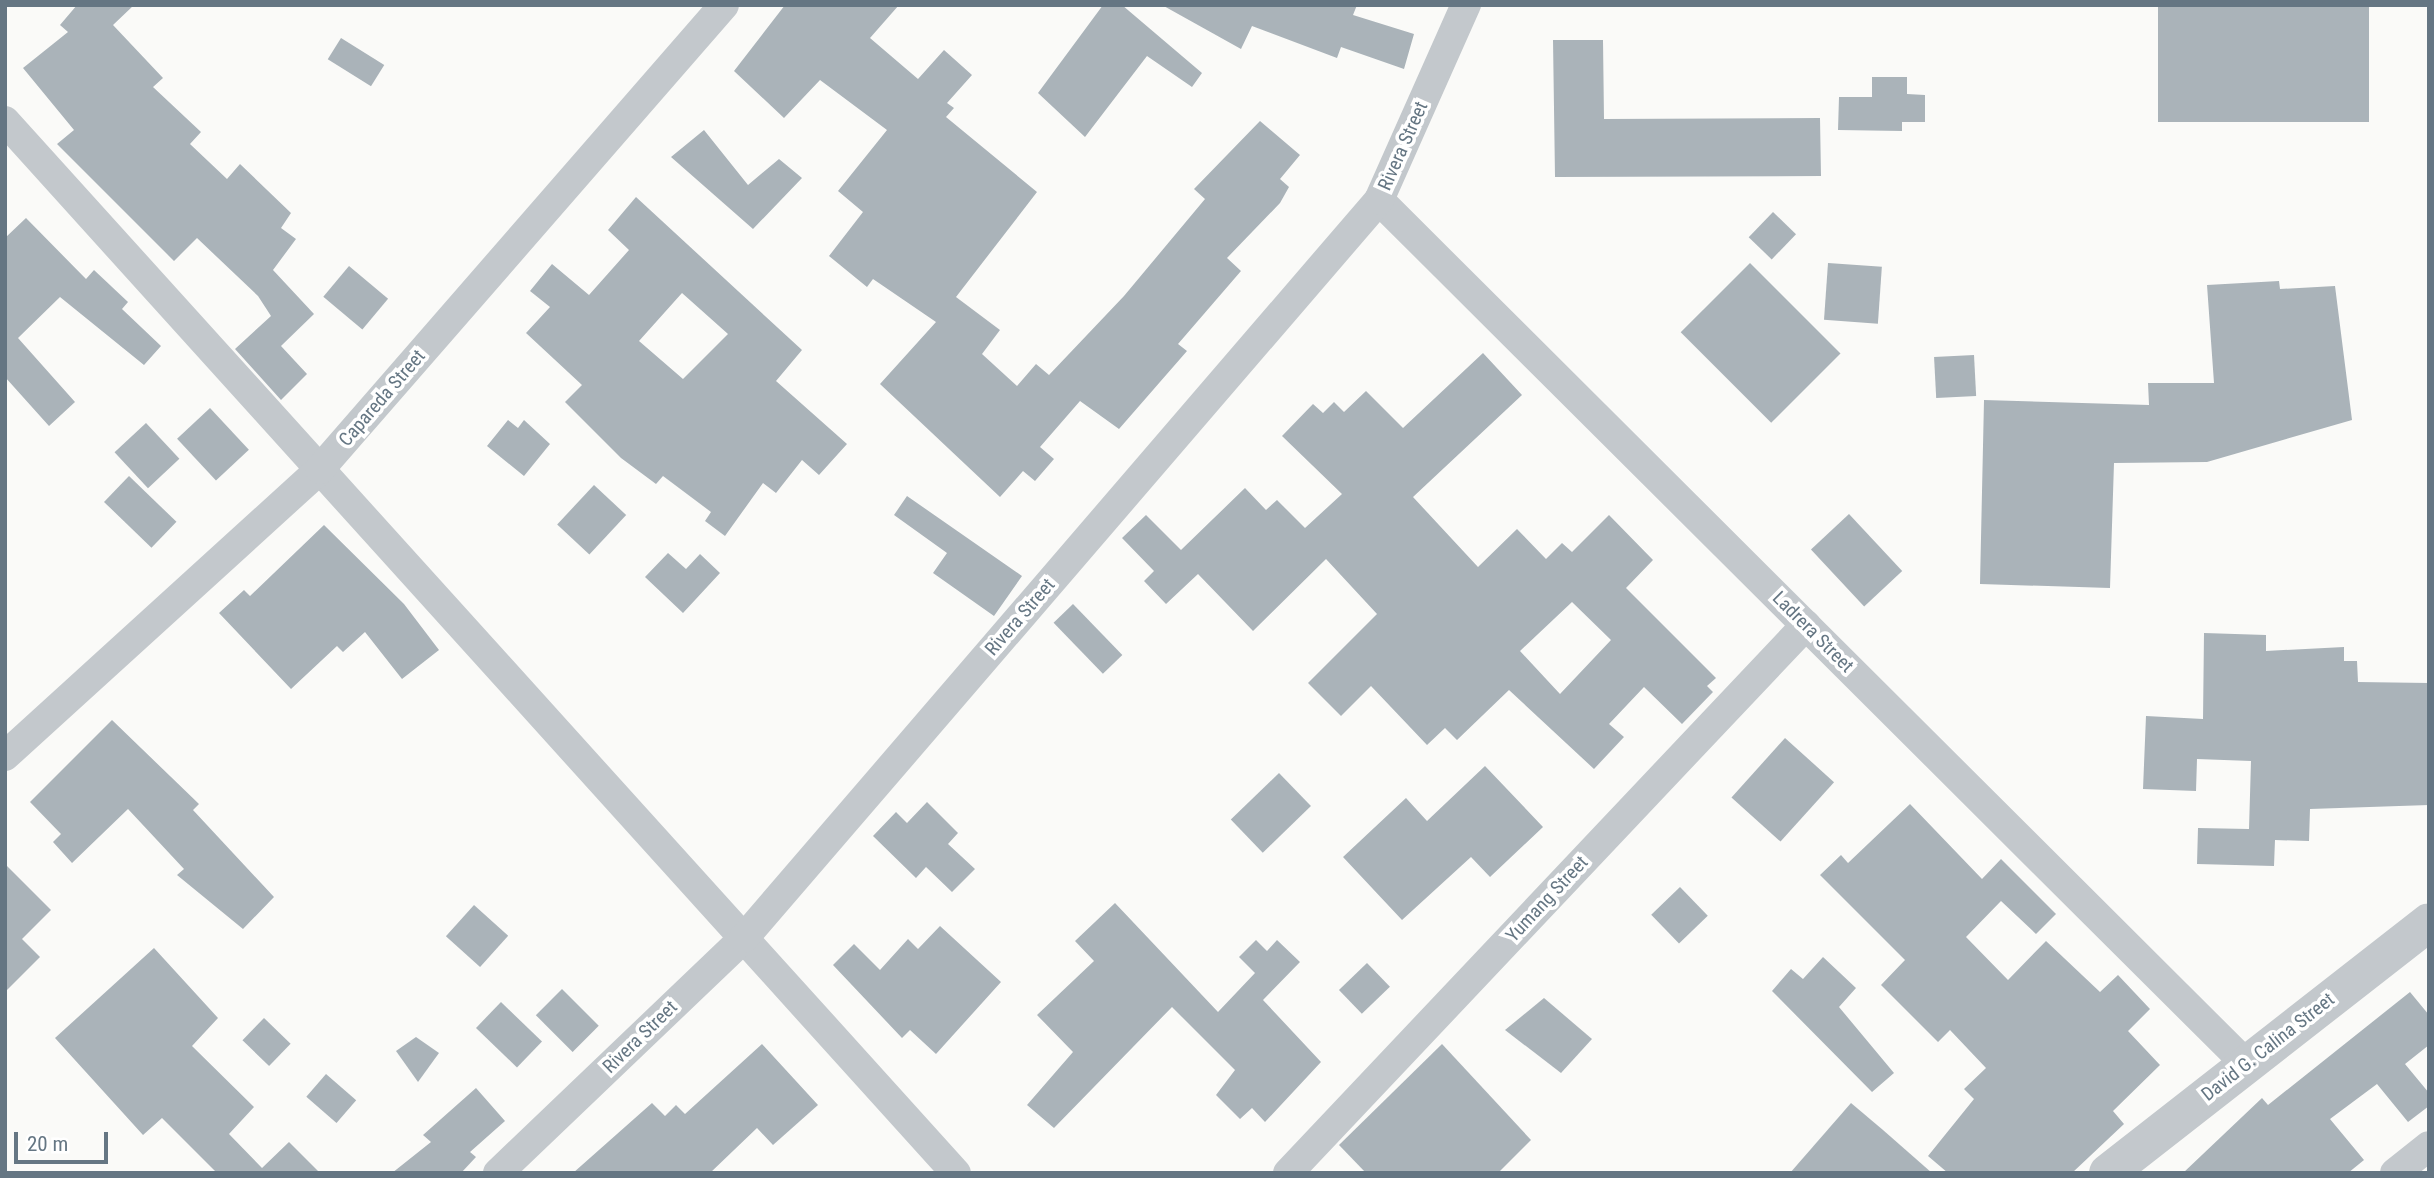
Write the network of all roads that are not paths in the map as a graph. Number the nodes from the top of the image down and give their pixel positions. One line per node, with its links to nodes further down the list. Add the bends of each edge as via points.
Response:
1 (724, 5): 5 (street, Capareda Street)
2 (1466, 5): 4 (street, Rivera Street)
3 (5, 121): 5 (street)
4 (1380, 200): 6 (street, Ladrera Street); 9 (street, Rivera Street)
5 (320, 469): 7 (street, Capareda Street); 9 (street)
6 (1806, 625): 10 (street, Ladrera Street); 13 (street, Yumang Street)
7 (5, 756)
8 (2429, 922): 10 (street, David G. Calina Street)
9 (744, 938): 11 (street, Rivera Street); 12 (street)
10 (2246, 1064): 14 (street, David G. Calina Street)
11 (499, 1173)
12 (956, 1173)
13 (1288, 1173)
14 (2108, 1173)

